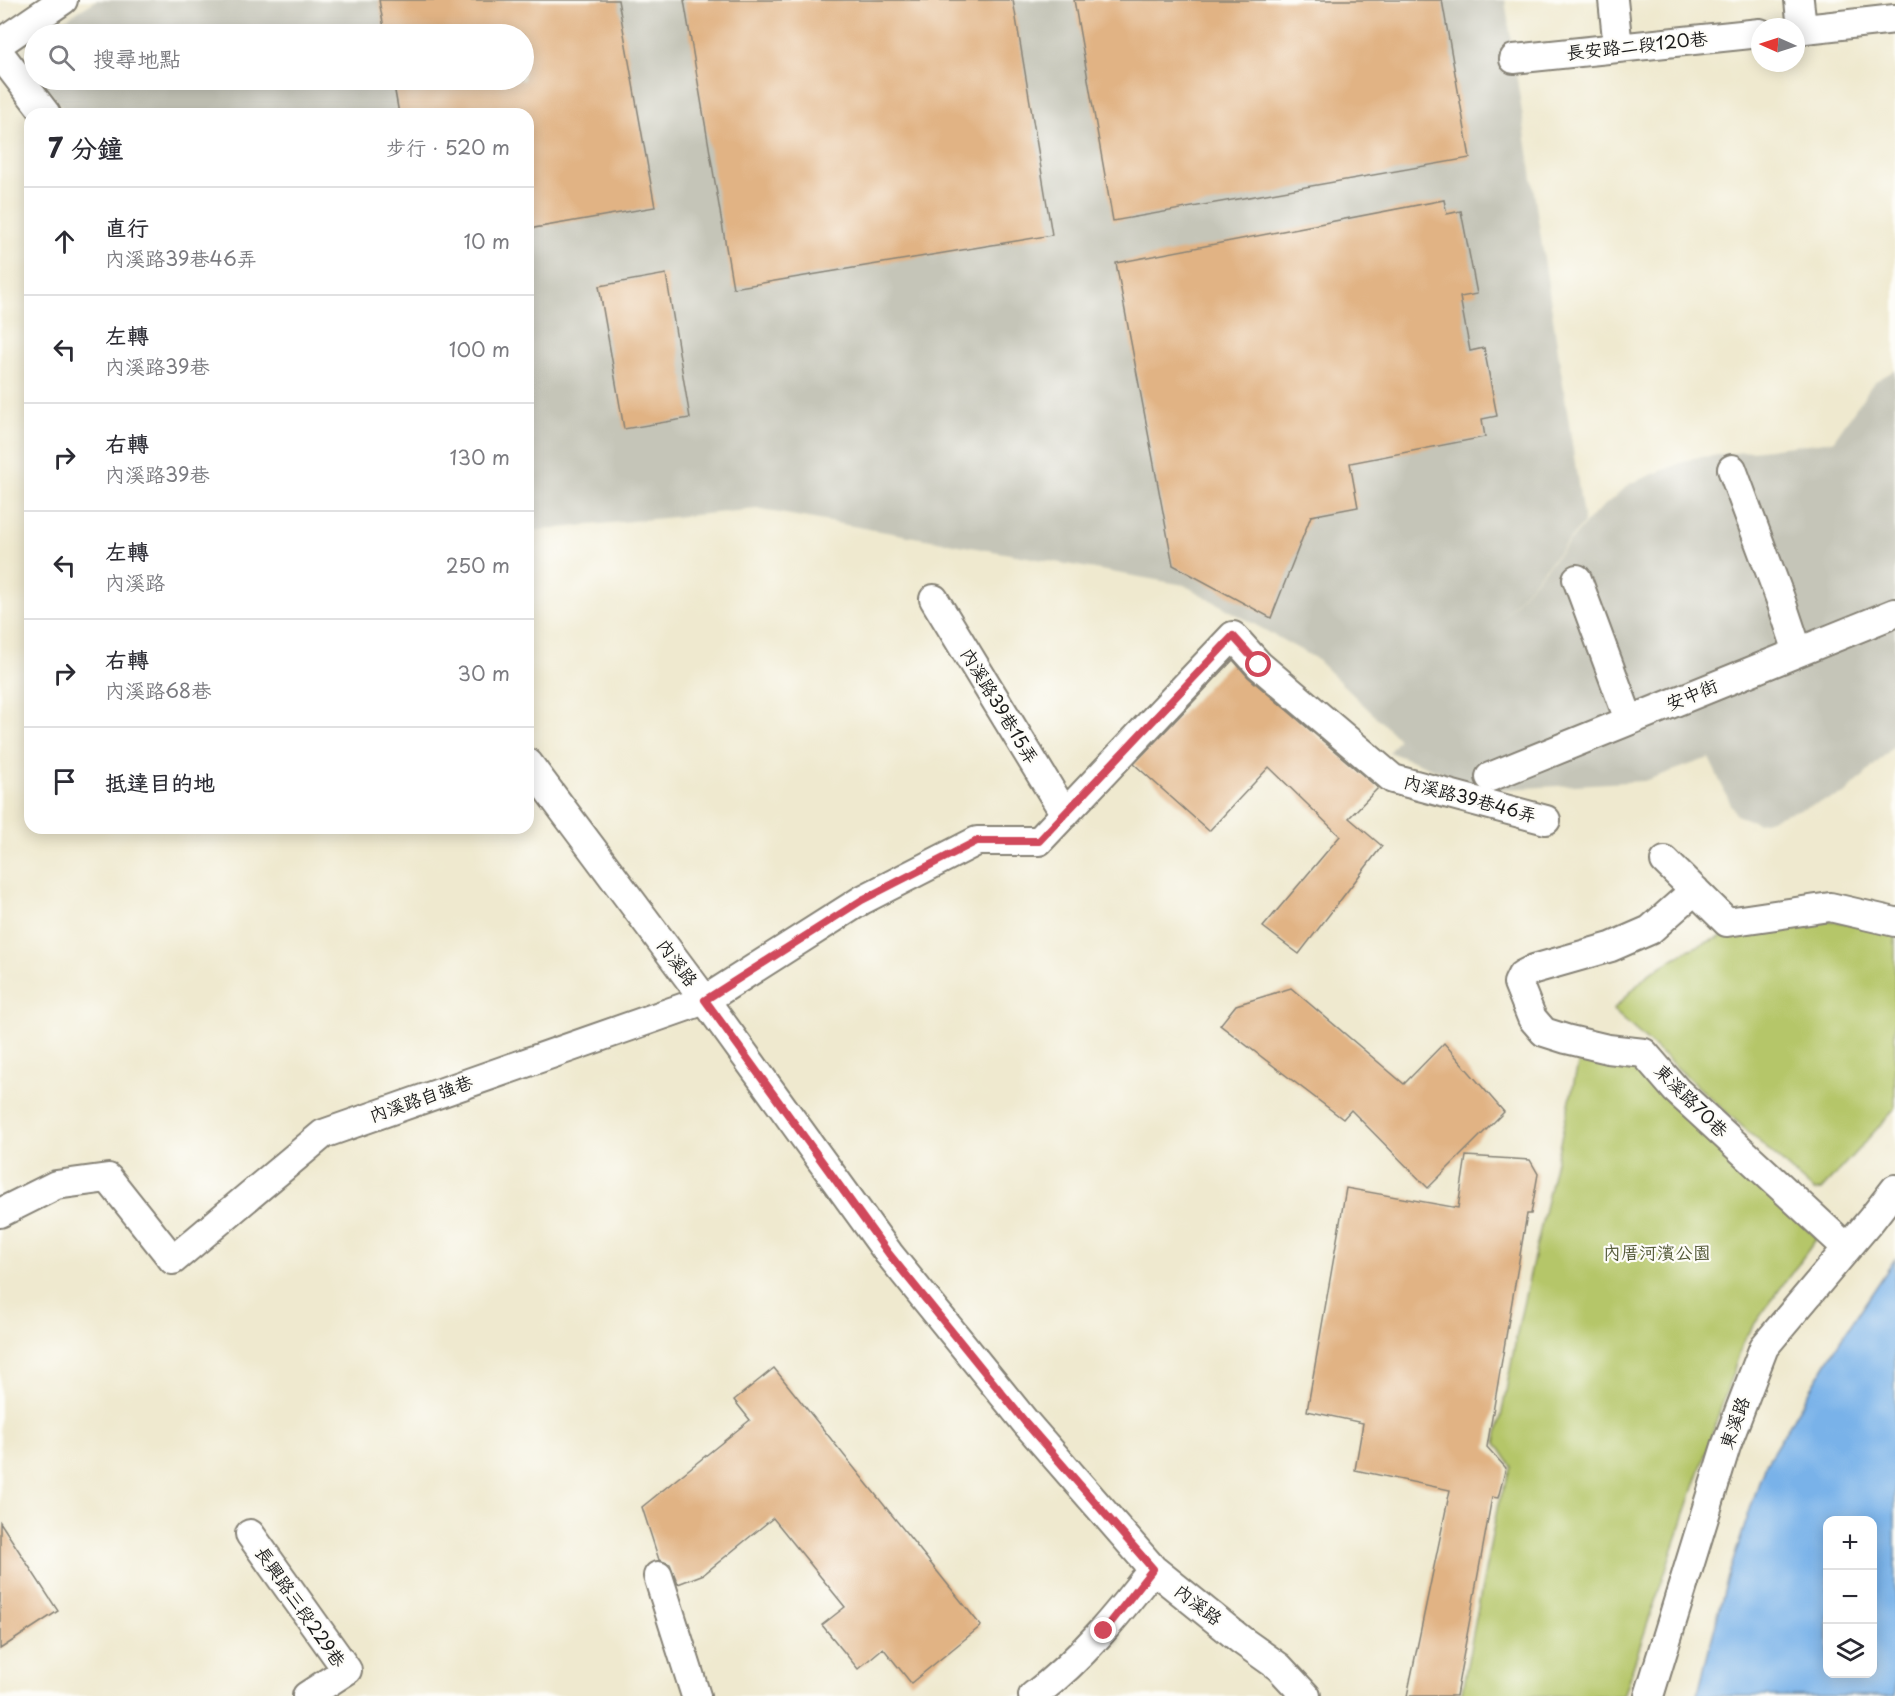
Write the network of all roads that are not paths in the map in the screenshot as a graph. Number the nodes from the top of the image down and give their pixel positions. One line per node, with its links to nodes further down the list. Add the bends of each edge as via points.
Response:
1 (63, 0): 6 (street)
2 (1613, 0): 11 (street)
3 (1799, 0): 4 (street)
4 (1799, 18)
5 (1895, 19): 8 (street)
6 (28, 24)
7 (24, 27): 10 (street)
8 (1805, 28)
9 (1751, 34): 11 (street, 長安路二段120巷)
10 (0, 43)
11 (1618, 48): 13 (street, 長安路二段120巷)
12 (0, 54): 14 (street)
13 (1514, 59)
14 (24, 85)
15 (28, 90): 16 (street)
16 (41, 108)
17 (1732, 469): 22 (street)
18 (1577, 579): 23 (street)
19 (933, 599): 26 (street, 內溪路39巷15弄)
20 (1895, 613): 22 (street, 安中街)
21 (1233, 636): 26 (street, 內溪路自強巷); 27 (street, 內溪路39巷46弄, via 1259,665 1393,779)
22 (1798, 652): 23 (street, 安中街)
23 (1629, 720): 25 (street, 安中街)
24 (534, 771): 31 (street, 內溪路)
25 (1490, 777)
26 (1065, 814): 31 (street, 內溪路自強巷, via 1039,841 977,841 862,900)
27 (1546, 819)
28 (1665, 861): 29 (street)
29 (1695, 890): 30 (street, via 1727,922 1830,907); 34 (street, 東溪路70巷, via 1650,930 1611,947 1553,962 1522,975 1518,983 1532,1018 1544,1032 1566,1040 1644,1053 1676,1090)
30 (1895, 922)
31 (705, 1000): 33 (street, 內溪路自強巷, via 323,1134 173,1260 108,1178 56,1185); 36 (street, 內溪路, via 889,1254 1026,1423)
32 (1895, 1189): 34 (street, 東溪路)
33 (0, 1213)
34 (1847, 1248): 42 (street, 東溪路, via 1764,1347 1726,1446)
35 (250, 1534): 38 (street, 長興路三段229巷, via 347,1670)
36 (1153, 1569): 40 (street, via 1104,1631); 41 (street, 內溪路, via 1279,1667)
37 (658, 1576): 39 (street)
38 (307, 1696)
39 (696, 1696)
40 (1033, 1696)
41 (1306, 1696)
42 (1648, 1696)

